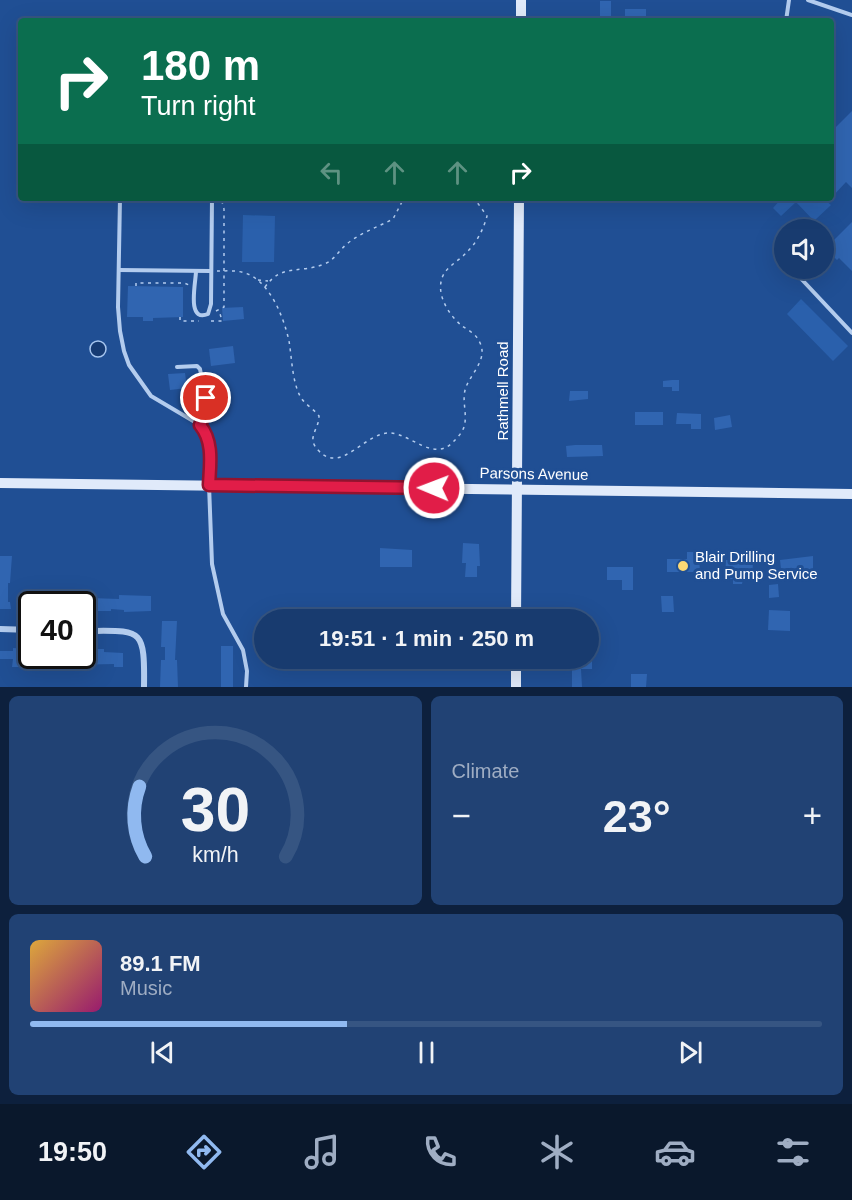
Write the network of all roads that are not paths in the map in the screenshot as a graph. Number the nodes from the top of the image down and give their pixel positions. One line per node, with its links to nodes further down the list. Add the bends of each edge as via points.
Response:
1 (521, 0): 5 (street)
2 (789, 0): 6 (lane)
3 (808, 0): 4 (lane)
4 (852, 15)
5 (521, 18)
6 (786, 18)
7 (120, 201): 10 (lane)
8 (212, 201): 12 (lane)
9 (519, 201): 19 (street, Rathmell Road)
10 (119, 270): 11 (lane); 16 (lane, via 120,331 129,365 151,396)
11 (196, 271): 12 (lane); 12 (lane, via 193,302 195,310 204,316 211,304)
12 (210, 272)
13 (801, 279): 14 (lane)
14 (852, 333)
15 (177, 367): 16 (lane, via 200,369 207,408)
16 (200, 425): 18 (lane, via 209,444)
17 (0, 483): 18 (street, Parsons Avenue)
18 (209, 485): 19 (street, Parsons Avenue); 27 (lane, via 215,584 224,614 243,650)
19 (517, 489): 20 (street, Parsons Avenue); 21 (street, Rathmell Road)
20 (852, 494)
21 (516, 609)
22 (0, 629): 23 (street)
23 (18, 630)
24 (96, 631): 26 (street, via 126,631 142,642)
25 (516, 669): 28 (street)
26 (144, 687)
27 (246, 687)
28 (516, 687)

